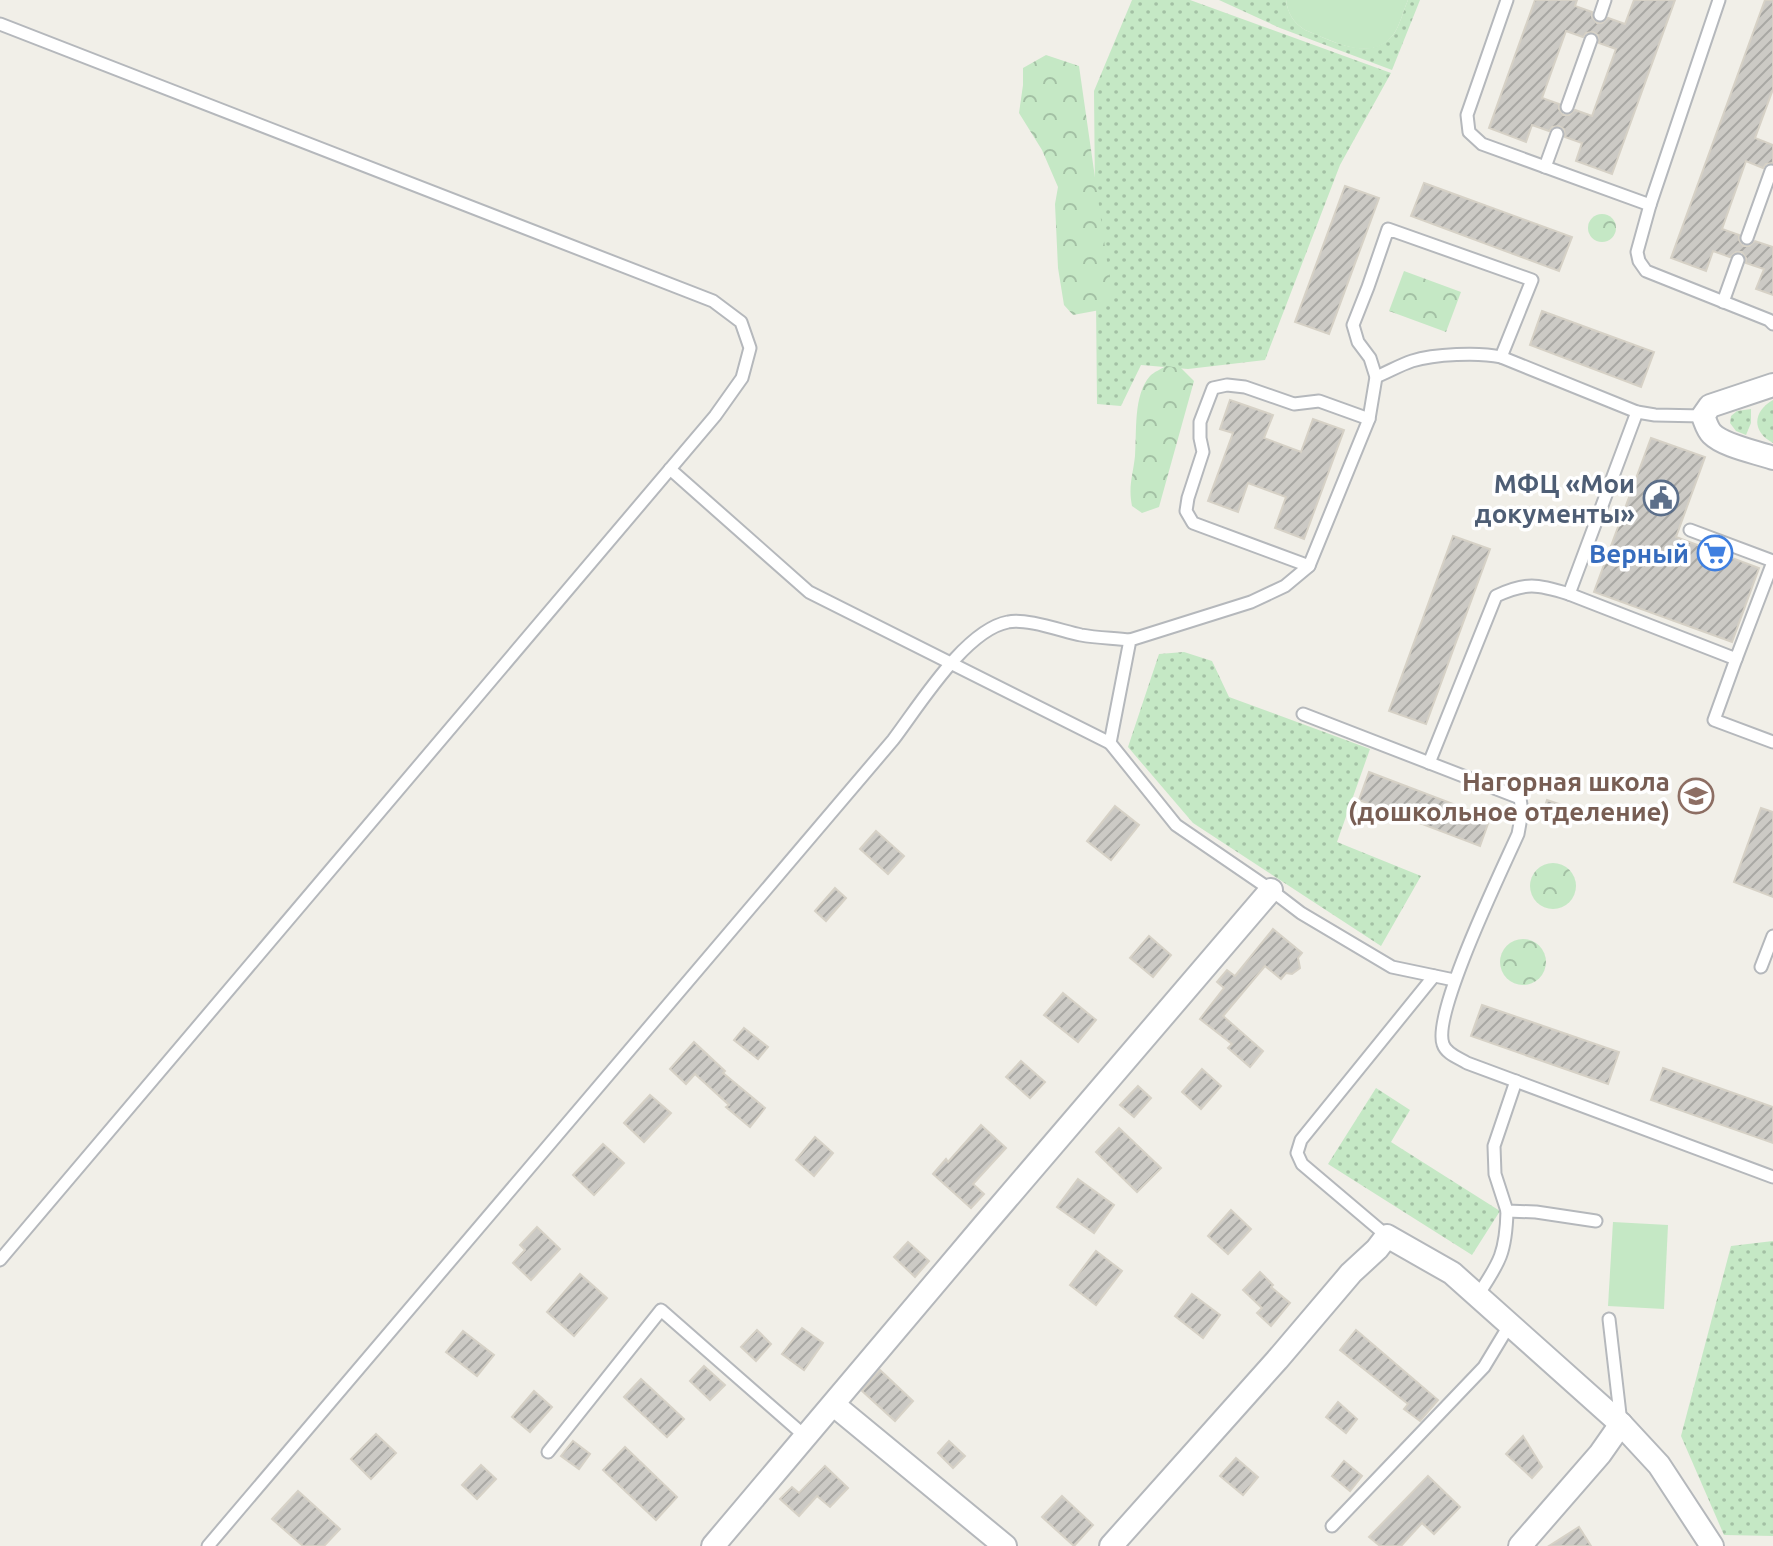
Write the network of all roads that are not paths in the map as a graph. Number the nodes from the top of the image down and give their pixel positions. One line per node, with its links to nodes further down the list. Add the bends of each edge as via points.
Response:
1 (1507, 0): 9 (lane, via 1467,115 1469,132 1482,144)
2 (1605, 0): 4 (lane)
3 (1719, 0): 11 (lane)
4 (1600, 15)
5 (0, 24): 23 (lane, via 713,301 741,322 750,348 742,378)
6 (1591, 40): 7 (lane)
7 (1567, 107)
8 (1557, 134): 9 (lane)
9 (1545, 167): 11 (lane)
10 (1771, 171): 12 (lane)
11 (1650, 205): 14 (lane, via 1637,252 1646,271)
12 (1747, 238)
13 (1738, 260): 14 (lane)
14 (1723, 302): 15 (lane)
15 (1773, 324)
16 (1501, 357): 17 (lane, via 1485,353 1413,361); 17 (lane, via 1532,280 1388,229 1353,325); 19 (lane)
17 (1376, 377): 21 (lane)
18 (1773, 385): 20 (street, via 1710,406)
19 (1637, 412): 20 (lane); 27 (lane)
20 (1703, 416): 22 (street, via 1714,436)
21 (1369, 419): 26 (lane); 26 (lane, via 1319,401 1294,404 1245,387 1213,388 1200,422 1203,452 1186,511 1193,523)
22 (1773, 458)
23 (670, 469): 30 (lane, via 809,592); 45 (lane)
24 (1690, 530): 25 (lane)
25 (1773, 561): 29 (lane)
26 (1309, 566): 28 (lane, via 1285,586 1251,602)
27 (1569, 594): 29 (lane); 34 (lane, via 1518,586 1496,596)
28 (1130, 640): 30 (lane, via 1010,621 973,640); 33 (lane)
29 (1736, 659): 32 (lane, via 1714,720)
30 (952, 663): 33 (lane); 54 (lane, via 893,740)
31 (1303, 714): 34 (lane)
32 (1773, 742)
33 (1110, 743): 35 (lane, via 1176,825)
34 (1429, 763): 39 (lane, via 1520,798 1522,812 1518,834)
35 (1271, 890): 38 (lane, via 1392,967); 49 (street)
36 (1773, 936): 37 (lane)
37 (1761, 967)
38 (1434, 976): 39 (lane); 44 (lane, via 1301,1140 1297,1153 1302,1164)
39 (1454, 980): 40 (lane, via 1442,1043 1467,1063)
40 (1516, 1081): 41 (lane); 42 (lane, via 1494,1146 1495,1174)
41 (1773, 1177)
42 (1507, 1211): 43 (lane); 46 (lane, via 1506,1241)
43 (1596, 1221)
44 (1387, 1236): 46 (street, via 1452,1273); 57 (street)
45 (0, 1260)
46 (1478, 1295): 48 (street)
47 (1609, 1319): 50 (lane)
48 (1510, 1324): 50 (street); 53 (lane, via 1484,1367)
49 (834, 1405): 51 (street); 56 (street)
50 (1621, 1424): 58 (street); 59 (street, via 1659,1465)
51 (807, 1437): 52 (lane, via 661,1310); 55 (street)
52 (548, 1452)
53 (1332, 1526)
54 (208, 1546)
55 (713, 1546)
56 (1005, 1546)
57 (1111, 1546)
58 (1520, 1546)
59 (1712, 1546)

